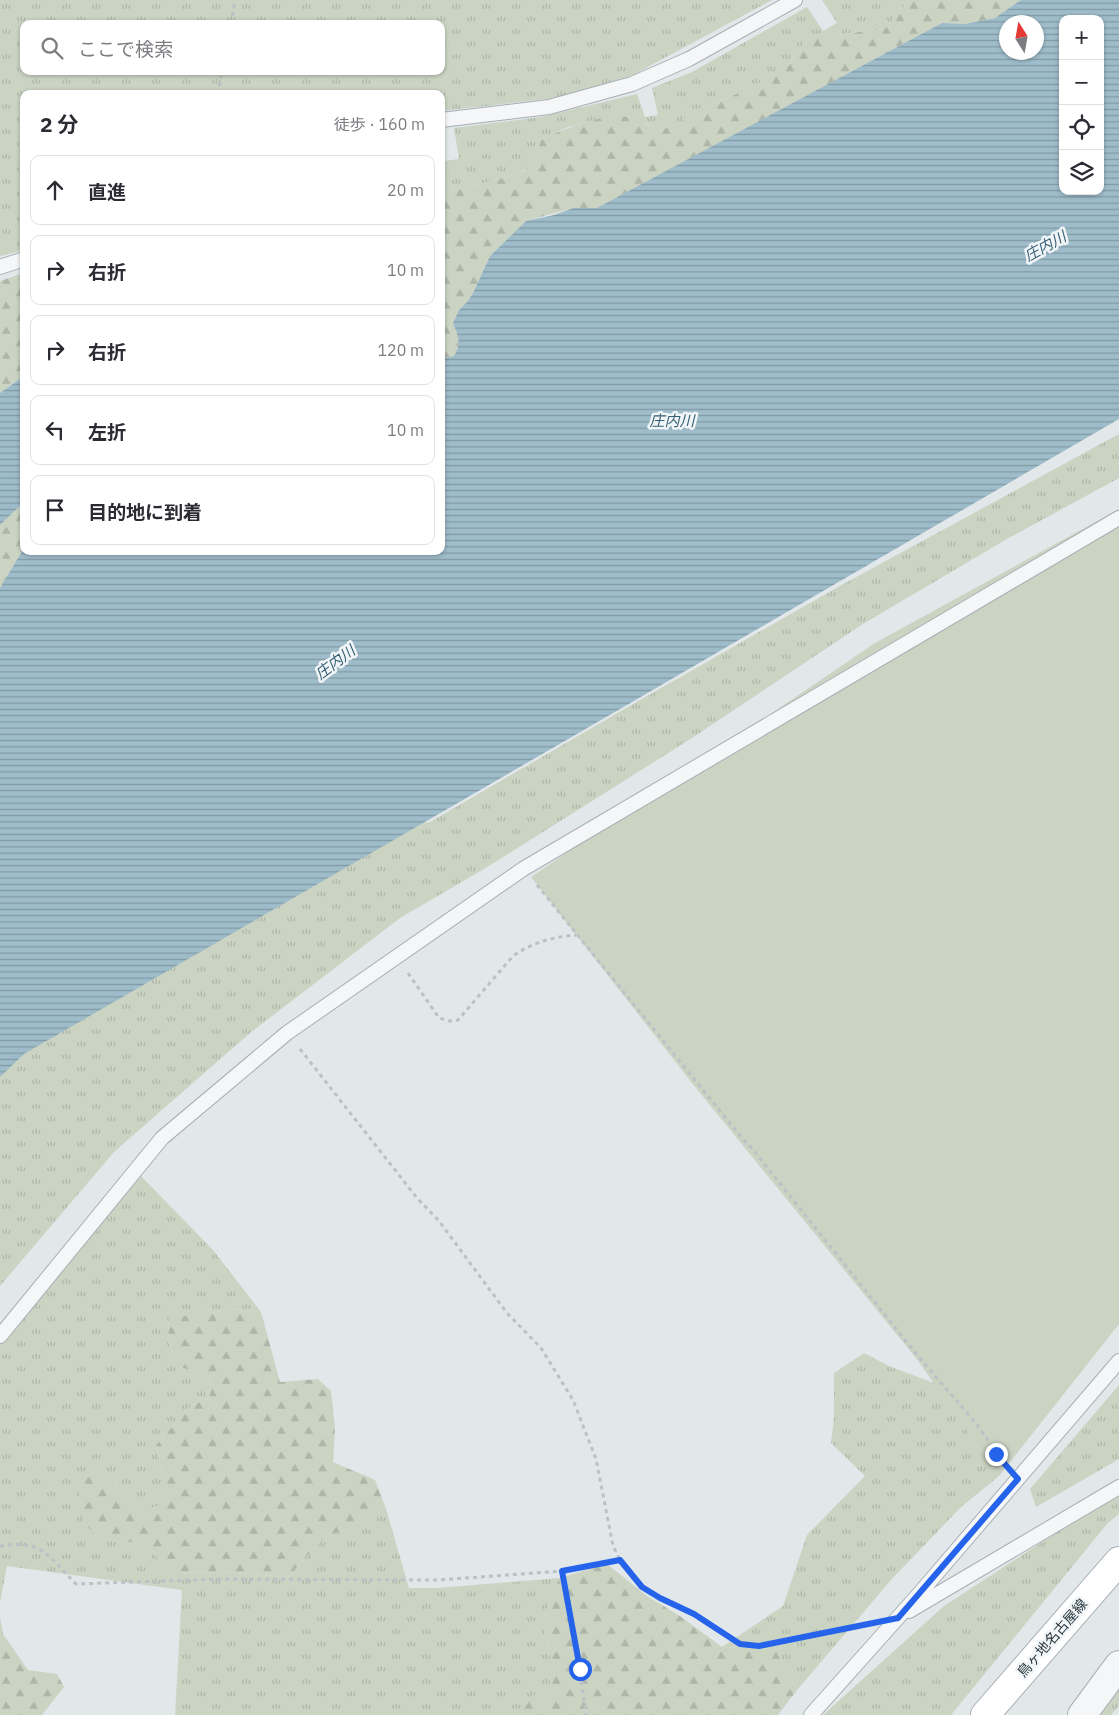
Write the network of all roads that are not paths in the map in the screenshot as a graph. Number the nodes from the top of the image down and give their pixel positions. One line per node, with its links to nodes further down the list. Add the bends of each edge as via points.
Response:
1 (795, 0): 2 (lane, via 689,58 632,84 550,107)
2 (445, 120)
3 (20, 260): 4 (lane)
4 (0, 267)
5 (1119, 518): 6 (lane, via 523,869 287,1033 162,1138)
6 (0, 1336)
7 (1119, 1361): 10 (lane)
8 (1119, 1487): 10 (lane)
9 (1119, 1561): 13 (main road, 鳥ヶ地名古屋線)
10 (898, 1618): 12 (lane)
11 (1119, 1665): 14 (street)
12 (811, 1715)
13 (985, 1715)
14 (1082, 1715)

